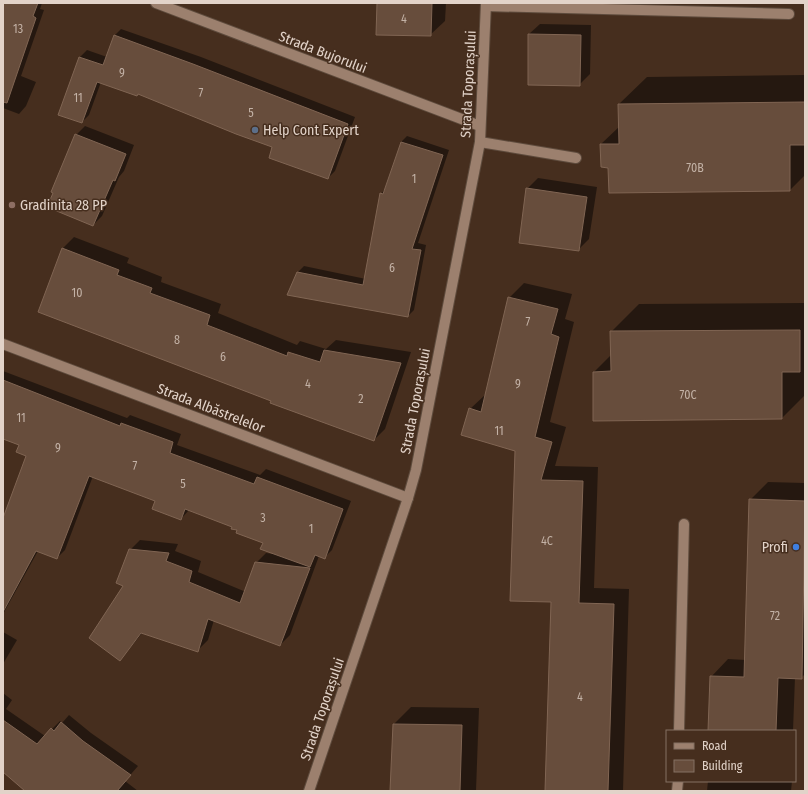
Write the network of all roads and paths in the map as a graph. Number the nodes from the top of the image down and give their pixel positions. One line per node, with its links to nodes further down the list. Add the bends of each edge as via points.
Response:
1 (156, 3): 5 (street, Strada Bujorului)
2 (486, 5): 3 (street); 5 (street, Strada Toporașului)
3 (532, 5): 4 (street)
4 (789, 14)
5 (480, 126): 6 (street, Strada Toporașului)
6 (480, 142): 7 (street); 9 (street, Strada Toporașului, via 418,462)
7 (576, 158)
8 (3, 344): 9 (street, Strada Albăstrelelor)
9 (408, 498): 12 (street, Strada Toporașului)
10 (684, 524): 11 (street)
11 (679, 730)
12 (309, 791)

